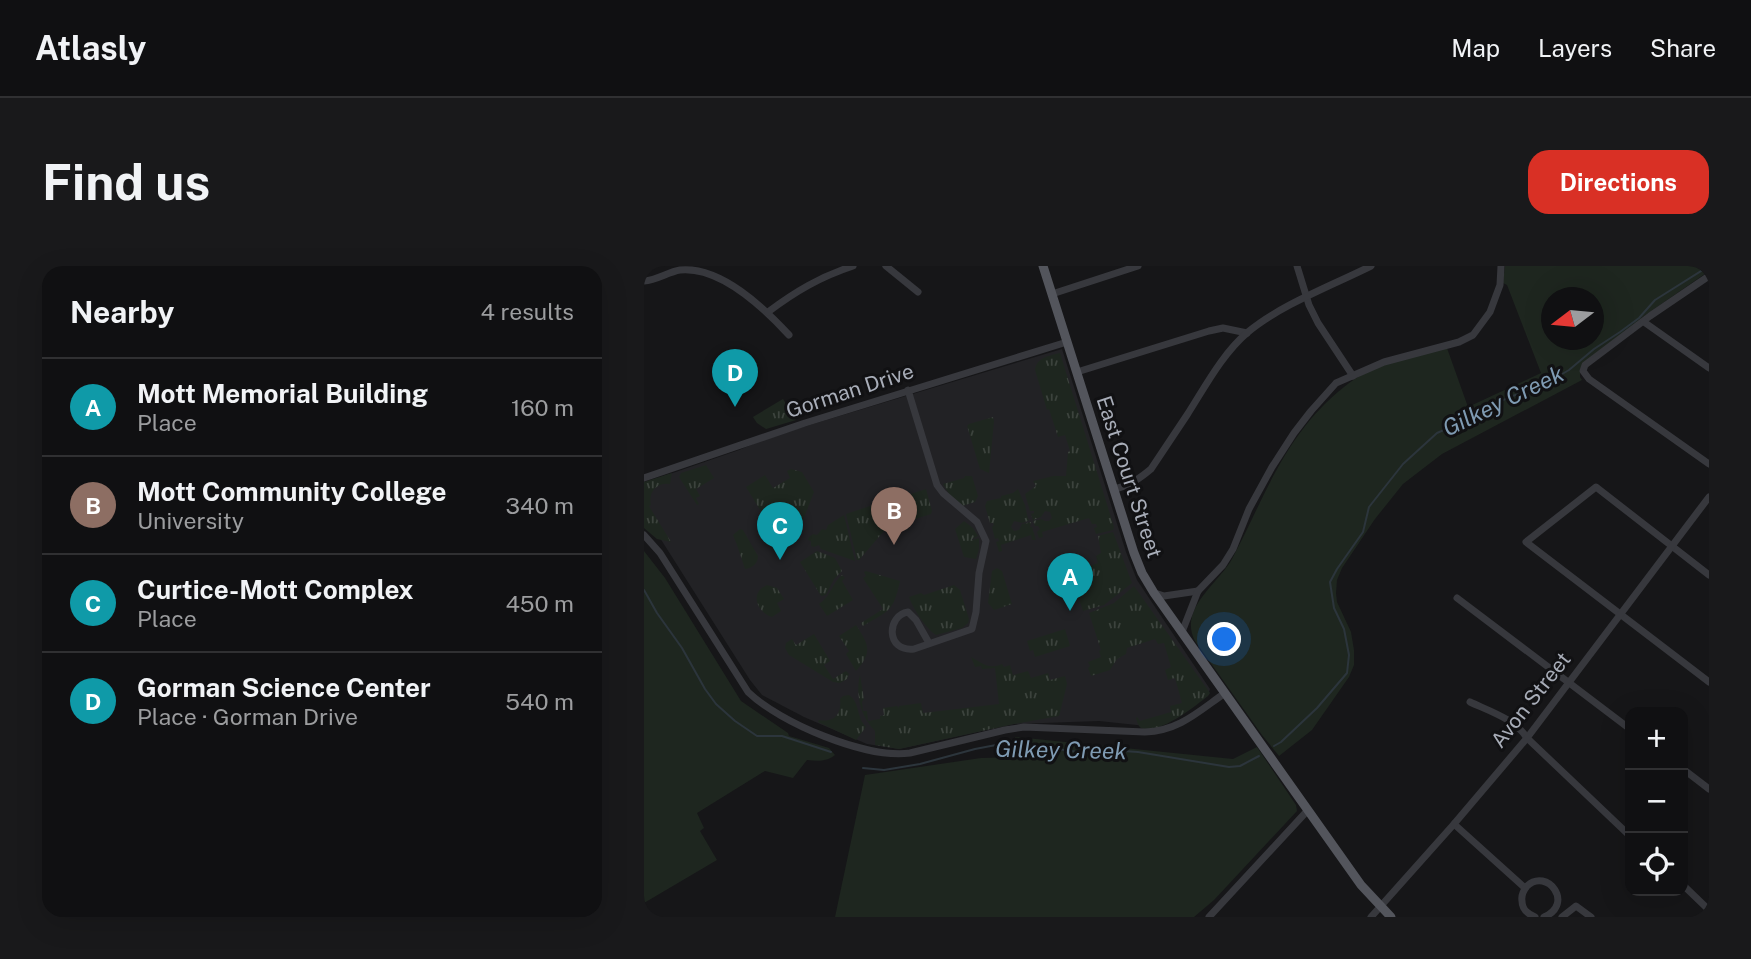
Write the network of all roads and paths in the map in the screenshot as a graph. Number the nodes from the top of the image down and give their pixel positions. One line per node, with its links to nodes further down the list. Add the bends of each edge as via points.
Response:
1 (853, 266): 13 (street, via 798,290)
2 (886, 266): 10 (street)
3 (1043, 266): 11 (main road, East Court Street)
4 (1138, 266): 11 (street)
5 (1297, 266): 12 (street)
6 (1371, 266): 12 (street)
7 (1501, 266): 20 (street, via 1490,312 1473,335)
8 (1709, 276): 14 (street)
9 (644, 281): 13 (street, via 699,270 730,283)
10 (918, 292)
11 (1052, 294): 17 (main road, East Court Street)
12 (1307, 297): 15 (street); 20 (street, via 1318,323)
13 (768, 312): 16 (street)
14 (1644, 322): 18 (street); 22 (street, via 1583,368 1583,373)
15 (1247, 333): 19 (street, via 1223,328 1209,331); 24 (street, via 1212,376 1151,469 1137,481)
16 (789, 335)
17 (1067, 342): 19 (main road, East Court Street); 21 (street, Gorman Drive)
18 (1709, 368)
19 (1077, 372): 24 (main road, East Court Street)
20 (1353, 376): 29 (street, via 1336,383 1294,433 1249,509 1233,549)
21 (908, 390): 23 (street, Gorman Drive); 34 (street, via 937,485 977,522 986,541 972,629)
22 (1709, 464)
23 (644, 478)
24 (1114, 489): 30 (main road, East Court Street, via 1137,563)
25 (1709, 497): 27 (street, Avon Street)
26 (644, 535): 37 (street, via 748,692 802,726 870,750 910,753 1024,727 1161,731 1180,724)
27 (1672, 547): 28 (street); 32 (street, Avon Street); 32 (street, via 1596,487 1526,542)
28 (1709, 575)
29 (1198, 591): 30 (street); 33 (street)
30 (1154, 593): 33 (main road, East Court Street)
31 (1457, 598): 35 (street)
32 (1620, 614): 35 (street, Avon Street); 36 (street)
33 (1182, 632): 37 (main road, East Court Street)
34 (929, 643): 34 (street, via 908,612 896,618 893,640 900,648)
35 (1569, 682): 39 (street); 40 (street, Avon Street)
36 (1709, 682)
37 (1225, 693): 43 (main road, East Court Street)
38 (1470, 702): 40 (street, via 1507,720)
39 (1625, 725)
40 (1527, 738): 44 (street, Avon Street); 45 (street)
41 (1684, 770): 42 (street)
42 (1709, 789)
43 (1308, 810): 48 (main road, East Court Street); 51 (street)
44 (1454, 824): 46 (street); 48 (street, Avon Street)
45 (1627, 833)
46 (1525, 888): 50 (street, via 1532,882 1551,885 1557,892); 54 (street, via 1522,906)
47 (1688, 890): 49 (street)
48 (1380, 907): 52 (street, Avon Street); 53 (main road, East Court Street)
49 (1709, 910)
50 (1559, 915): 55 (street); 56 (street, via 1576,906)
51 (1209, 917)
52 (1371, 917)
53 (1391, 917)
54 (1535, 917)
55 (1544, 917)
56 (1591, 917)

